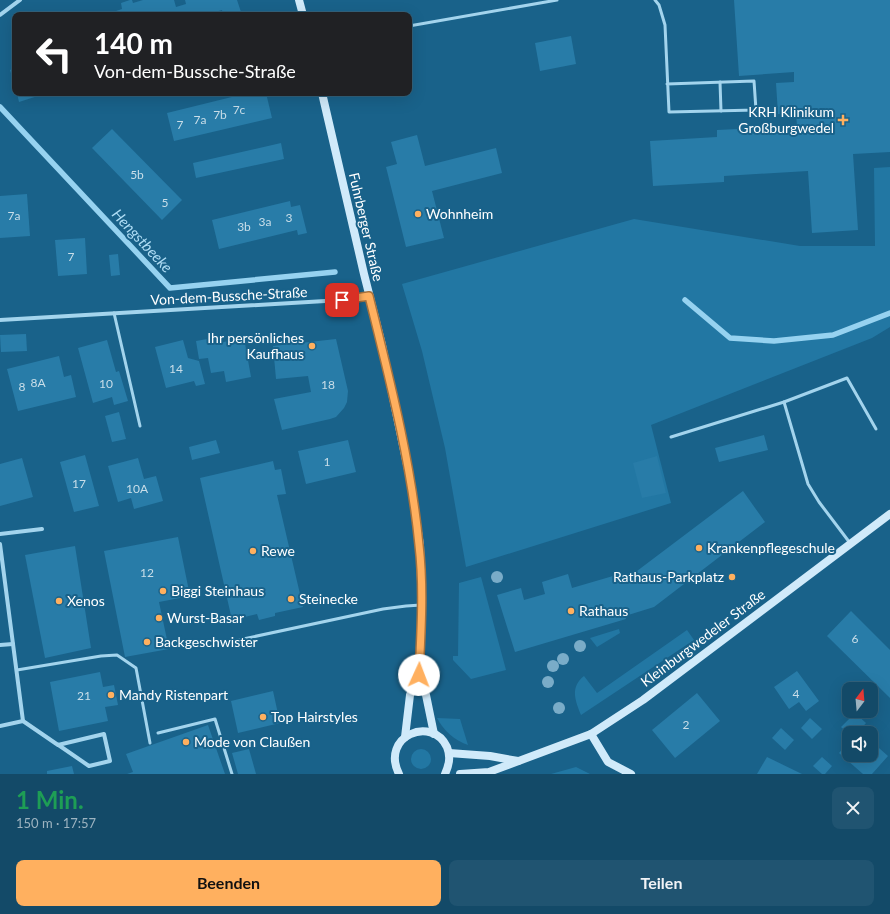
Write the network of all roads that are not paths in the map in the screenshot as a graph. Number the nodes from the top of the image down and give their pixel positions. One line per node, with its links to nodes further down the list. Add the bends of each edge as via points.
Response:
1 (20, 0): 6 (street)
2 (299, 0): 5 (main road)
3 (557, 0): 7 (lane)
4 (655, 0): 9 (lane, via 665,25)
5 (302, 12)
6 (0, 15)
7 (412, 25)
8 (720, 82): 9 (lane); 11 (lane); 11 (lane, via 754,81 756,110)
9 (667, 84): 11 (lane, via 669,112)
10 (323, 96): 12 (main road, Fuhrberger Straße)
11 (721, 111)
12 (369, 296): 13 (street, Von-dem-Bussche-Straße, via 342,300); 24 (main road, Fuhrberger Straße, via 382,345 411,484 420,545)
13 (114, 313): 14 (street, Von-dem-Bussche-Straße); 16 (lane)
14 (0, 320)
15 (784, 402): 17 (lane, via 847,378); 18 (lane); 22 (lane, via 808,484)
16 (140, 426)
17 (876, 429)
18 (671, 437)
19 (890, 514): 22 (main road, Kleinburgwedeler Straße)
20 (42, 529): 21 (street)
21 (0, 534)
22 (850, 543): 34 (main road, Kleinburgwedeler Straße, via 643,700)
23 (0, 544): 25 (street)
24 (421, 605): 27 (lane, via 383,609); 29 (main road, Fuhrberger Straße)
25 (13, 644): 26 (street); 28 (street)
26 (0, 645)
27 (215, 645)
28 (17, 670): 30 (street); 36 (lane, via 117,655 136,668)
29 (419, 675): 33 (main road, Fuhrberger Straße); 35 (main road, Fuhrberger Straße, via 410,695)
30 (23, 721): 31 (street); 37 (street)
31 (0, 726)
32 (158, 733): 40 (lane, via 215,719)
33 (434, 734): 35 (main road, via 419,732); 38 (main road, via 441,739)
34 (591, 734): 39 (main road, Kleinburgwedeler Straße); 44 (main road, via 608,762)
35 (405, 737): 41 (main road, via 399,744 394,759)
36 (150, 743)
37 (57, 744): 37 (street, via 104,734 110,761 89,766)
38 (449, 753): 39 (main road); 42 (main road)
39 (519, 761): 43 (main road, Kleinburgwedeler Straße, via 489,772)
40 (232, 774)
41 (399, 774)
42 (445, 774)
43 (460, 774)
44 (632, 774)

